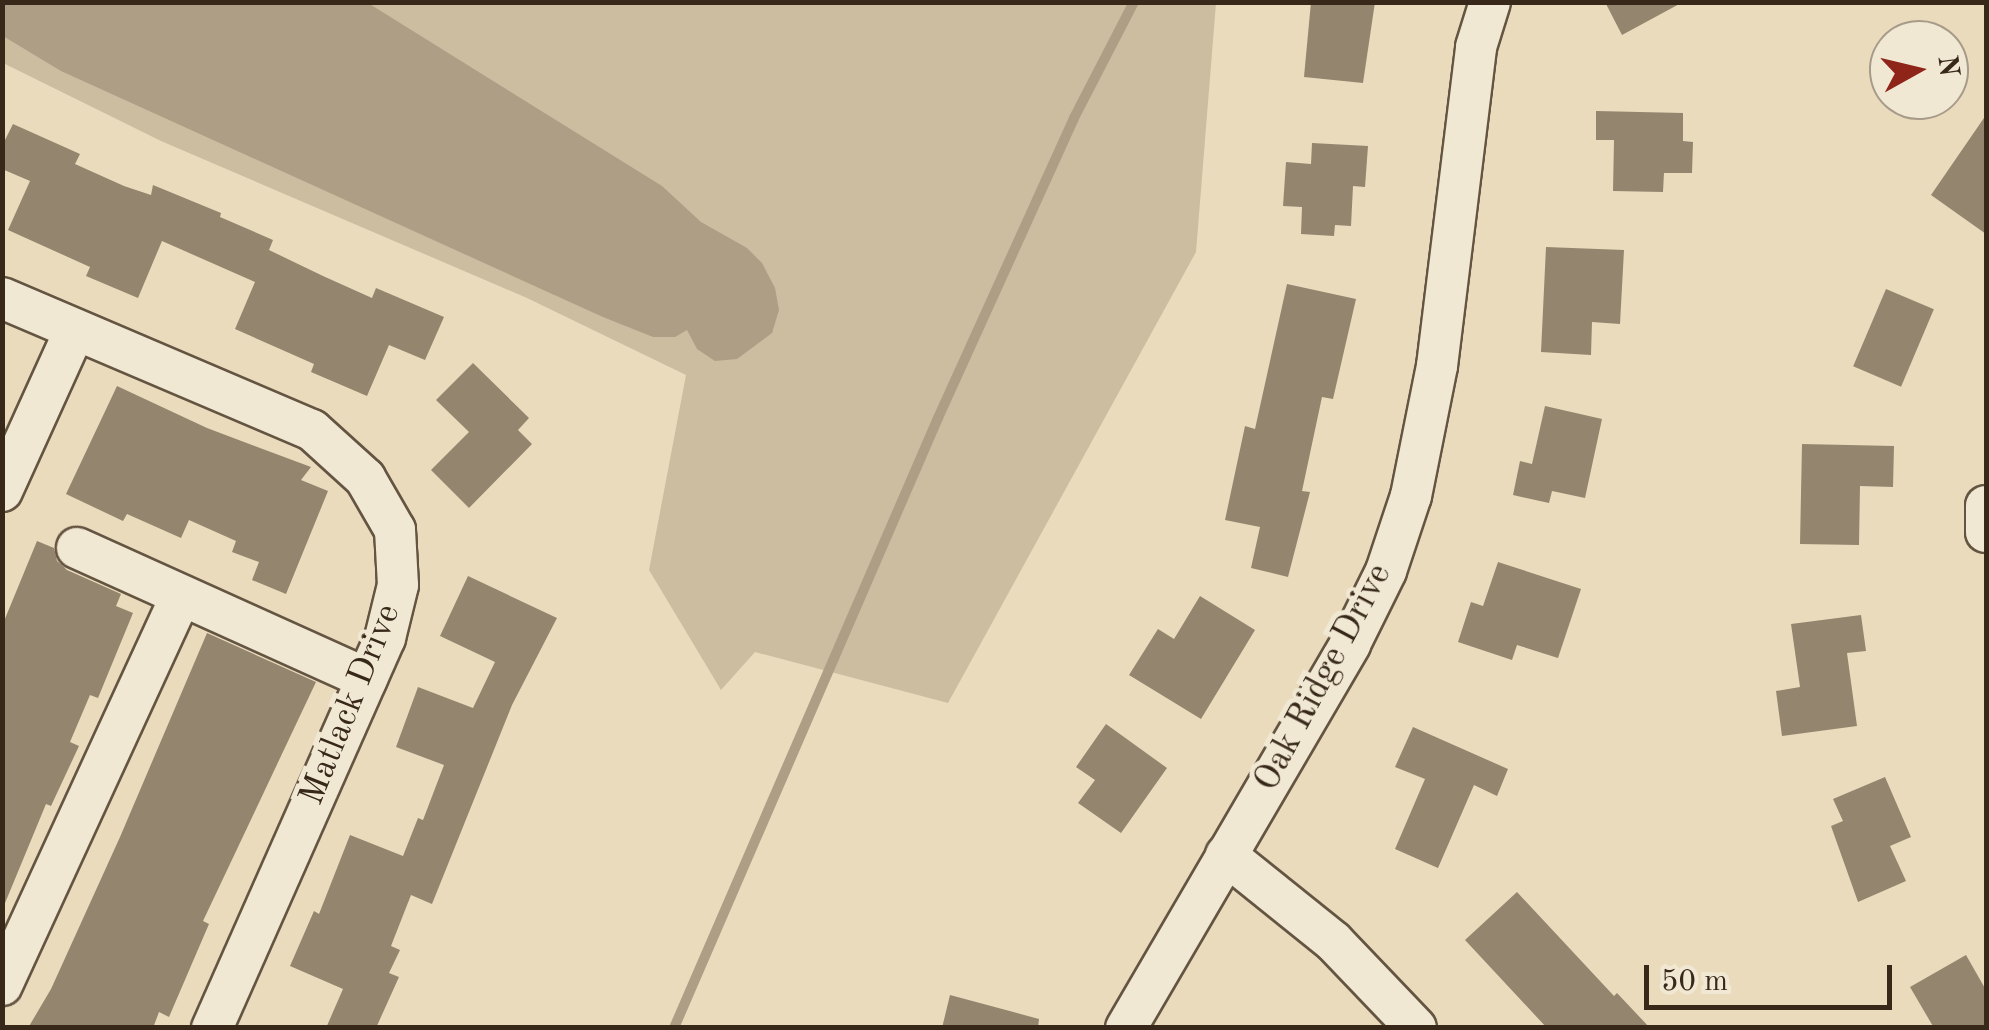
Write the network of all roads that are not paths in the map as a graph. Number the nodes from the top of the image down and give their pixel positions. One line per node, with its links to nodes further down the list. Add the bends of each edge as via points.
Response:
1 (1490, 2): 10 (street, Oak Ridge Drive, via 1476,46 1437,366 1411,496 1386,571 1350,644)
2 (2, 298): 3 (street, Matlack Drive)
3 (75, 330): 4 (street); 9 (street, Matlack Drive, via 312,430 365,478 394,530 398,585)
4 (2, 490)
5 (1986, 506): 6 (street)
6 (1986, 532)
7 (76, 548): 8 (street)
8 (180, 596): 9 (street); 11 (street)
9 (367, 678): 12 (street, Matlack Drive)
10 (1226, 855): 13 (street, Oak Ridge Drive); 14 (street, via 1333,940)
11 (2, 985)
12 (212, 1028)
13 (1126, 1028)
14 (1416, 1028)

